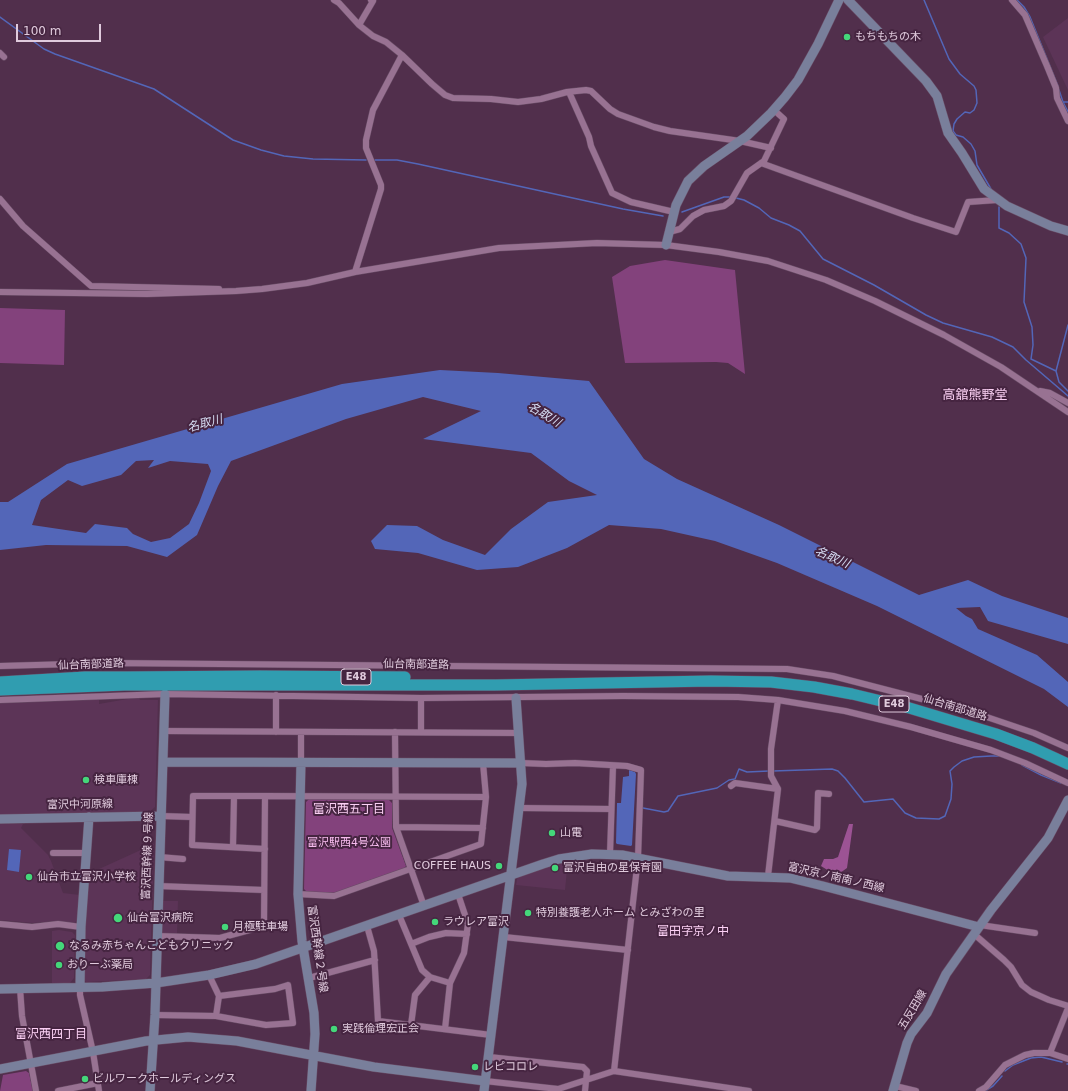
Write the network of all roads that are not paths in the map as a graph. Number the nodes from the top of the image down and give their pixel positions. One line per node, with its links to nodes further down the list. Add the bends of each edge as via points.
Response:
1 (334, 0): 6 (street)
2 (372, 0): 6 (street)
3 (839, 0): 9 (street, via 798,80)
4 (848, 0): 15 (street, via 911,65 937,96 948,132 984,189)
5 (1012, 0): 10 (street, via 1025,15)
6 (359, 25): 7 (street)
7 (402, 55): 8 (street, via 445,95 453,98 518,102); 20 (street, via 373,110 366,140 366,148 381,189)
8 (569, 92): 11 (street, via 591,91 618,114 654,128); 16 (street, via 612,193 631,202)
9 (774, 110): 11 (street); 12 (street, via 784,119)
10 (1068, 121)
11 (740, 141): 12 (street); 16 (street, via 704,166 688,181)
12 (771, 148): 13 (street)
13 (761, 163): 15 (street, via 956,232 968,202); 18 (street, via 747,173 731,201 724,206 704,210 693,216 680,229)
14 (0, 199): 21 (street, via 23,226 91,286 215,288)
15 (997, 200): 17 (street, via 1051,226)
16 (674, 212): 18 (street)
17 (1068, 231)
18 (668, 232): 19 (street)
19 (666, 245): 20 (street, via 597,243 499,248); 23 (street, via 768,261 826,280 944,335)
20 (355, 272): 21 (street, via 306,283)
21 (236, 291): 22 (street, via 147,294)
22 (0, 292)
23 (1037, 391): 24 (street, via 1050,393); 25 (street)
24 (1068, 403)
25 (1068, 412)
26 (0, 666): 42 (street, via 114,663 787,669 833,676 972,712 1034,733)
27 (712, 681): 28 (highway, 仙台南部道路 / E48, via 244,676 85,677); 29 (highway, 仙台南部道路 / E48, via 495,685 125,685); 48 (highway, 仙台南部道路 / E48, via 771,682 852,694 996,734)
28 (0, 682)
29 (0, 690)
30 (165, 694): 31 (street); 34 (street); 36 (street, 富沢西幹線９号線)
31 (276, 695): 32 (street); 38 (street)
32 (421, 698): 33 (street); 37 (street)
33 (516, 698): 35 (street, via 623,696); 41 (street)
34 (0, 700)
35 (778, 700): 50 (street, via 845,710 912,727 1025,763); 52 (street, via 771,749 771,776)
36 (164, 731): 38 (street); 43 (street, 富沢西幹線９号線)
37 (420, 731): 40 (street); 41 (street)
38 (276, 732): 39 (street)
39 (301, 732): 40 (street); 44 (street)
40 (395, 732): 45 (street)
41 (519, 733): 47 (street)
42 (1068, 748)
43 (163, 762): 44 (street); 62 (street, 富沢西幹線９号線)
44 (301, 762): 45 (street); 56 (street, 富沢西幹線２号線)
45 (395, 763): 46 (street); 57 (street)
46 (483, 763): 47 (street); 58 (street)
47 (521, 763): 49 (street); 60 (street)
48 (1068, 764)
49 (613, 766): 61 (street); 75 (street, via 641,770)
50 (1068, 783)
51 (731, 786): 52 (street, via 735,783 744,787)
52 (778, 789): 66 (street)
53 (829, 794): 66 (street, via 818,793 815,830)
54 (265, 796): 55 (street); 56 (street); 70 (street)
55 (234, 797): 64 (street, via 193,796); 69 (street)
56 (300, 797): 57 (street); 82 (street, 富沢西幹線２号線)
57 (395, 797): 58 (street); 67 (street)
58 (486, 797): 68 (street)
59 (1068, 800): 89 (street, 五反田線, via 1048,838)
60 (520, 808): 61 (street); 78 (street)
61 (611, 810): 73 (street)
62 (161, 816): 63 (street, 富沢中河原線); 64 (street); 74 (street, 富沢西幹線９号線)
63 (89, 817): 65 (street, 富沢中河原線); 72 (street)
64 (192, 817): 69 (street, via 192,845)
65 (0, 819)
66 (775, 822): 79 (street)
67 (396, 827): 68 (street); 77 (street)
68 (483, 828): 77 (street, via 481,844)
69 (233, 847): 70 (street)
70 (265, 849): 81 (street)
71 (53, 853): 72 (street)
72 (86, 853): 88 (street)
73 (610, 854): 75 (street, 富沢京ノ南南ノ西線); 78 (street, 富沢京ノ南南ノ西線, via 559,859)
74 (160, 857): 76 (street); 80 (street, 富沢西幹線９号線)
75 (638, 858): 79 (street, 富沢京ノ南南ノ西線, via 728,876); 96 (street)
76 (183, 859)
77 (410, 869): 82 (street, via 334,896); 84 (street)
78 (511, 876): 83 (street, 富沢京ノ南南ノ西線); 93 (street)
79 (768, 876): 89 (street, 富沢京ノ南南ノ西線, via 823,886)
80 (158, 886): 81 (street); 92 (street, 富沢西幹線９号線)
81 (264, 890): 92 (street, via 264,926 220,938)
82 (298, 894): 95 (street, 富沢西幹線２号線)
83 (458, 894): 84 (street, 富沢京ノ南南ノ西線); 91 (street, via 468,924)
84 (424, 906): 85 (street, 富沢京ノ南南ノ西線)
85 (399, 915): 87 (street, 富沢京ノ南南ノ西線); 94 (street)
86 (0, 924): 88 (street, via 32,927 58,924)
87 (367, 926): 95 (street, 富沢京ノ南南ノ西線); 97 (street)
88 (81, 927): 103 (street)
89 (978, 929): 90 (street); 107 (street, 富沢京ノ南南ノ西線, via 1011,967 1022,985 1031,992); 126 (street, 五反田線, via 946,974 927,1013 914,1029 907,1043)
90 (1035, 933)
91 (466, 934): 94 (street, via 446,933); 102 (street, via 464,953)
92 (157, 936): 101 (street, 富沢西幹線９号線)
93 (504, 937): 96 (street); 112 (street)
94 (411, 944): 99 (street, via 422,970)
95 (303, 948): 98 (street, 富沢京ノ南南ノ西線, via 256,964); 100 (street, 富沢西幹線２号線)
96 (628, 950): 121 (street)
97 (375, 960): 100 (street); 110 (street, via 378,1021)
98 (209, 974): 101 (street, 富沢京ノ南南ノ西線); 106 (street)
99 (430, 977): 102 (street); 110 (street, via 415,995)
100 (309, 978): 116 (street, 富沢西幹線２号線, via 314,1013)
101 (156, 983): 103 (street, 富沢京ノ南南ノ西線); 108 (street, 富沢西幹線９号線)
102 (450, 983): 111 (street)
103 (80, 987): 104 (street, 富沢京ノ南南ノ西線); 114 (street)
104 (20, 988): 105 (street, 富沢京ノ南南ノ西線); 119 (street)
105 (0, 989)
106 (219, 996): 109 (street); 109 (street, via 288,985 293,1023 266,1025)
107 (1068, 1007): 115 (street)
108 (155, 1016): 109 (street); 113 (street, 富沢西幹線９号線)
109 (216, 1016)
110 (411, 1025): 111 (street)
111 (445, 1029): 112 (street)
112 (491, 1035): 117 (street)
113 (154, 1040): 114 (street); 116 (street, via 209,1038); 130 (street, 富沢西幹線９号線)
114 (93, 1052): 119 (street); 124 (street)
115 (1050, 1053): 118 (street); 136 (street, via 1025,1055 1005,1065 986,1087)
116 (314, 1056): 122 (street, via 381,1068); 131 (street, 富沢西幹線２号線)
117 (488, 1057): 122 (street); 123 (street, via 582,1066 587,1071)
118 (1068, 1059)
119 (30, 1064): 120 (street); 127 (street)
120 (0, 1069)
121 (614, 1071): 123 (street); 134 (street)
122 (486, 1081): 125 (street); 132 (street)
123 (586, 1081): 125 (street, via 558,1090); 133 (street)
124 (98, 1083): 128 (street); 129 (street)
125 (536, 1089)
126 (894, 1089): 135 (street)
127 (36, 1091)
128 (58, 1091)
129 (99, 1091)
130 (150, 1091)
131 (313, 1091)
132 (484, 1091)
133 (585, 1091)
134 (749, 1091)
135 (916, 1091)
136 (979, 1091)

